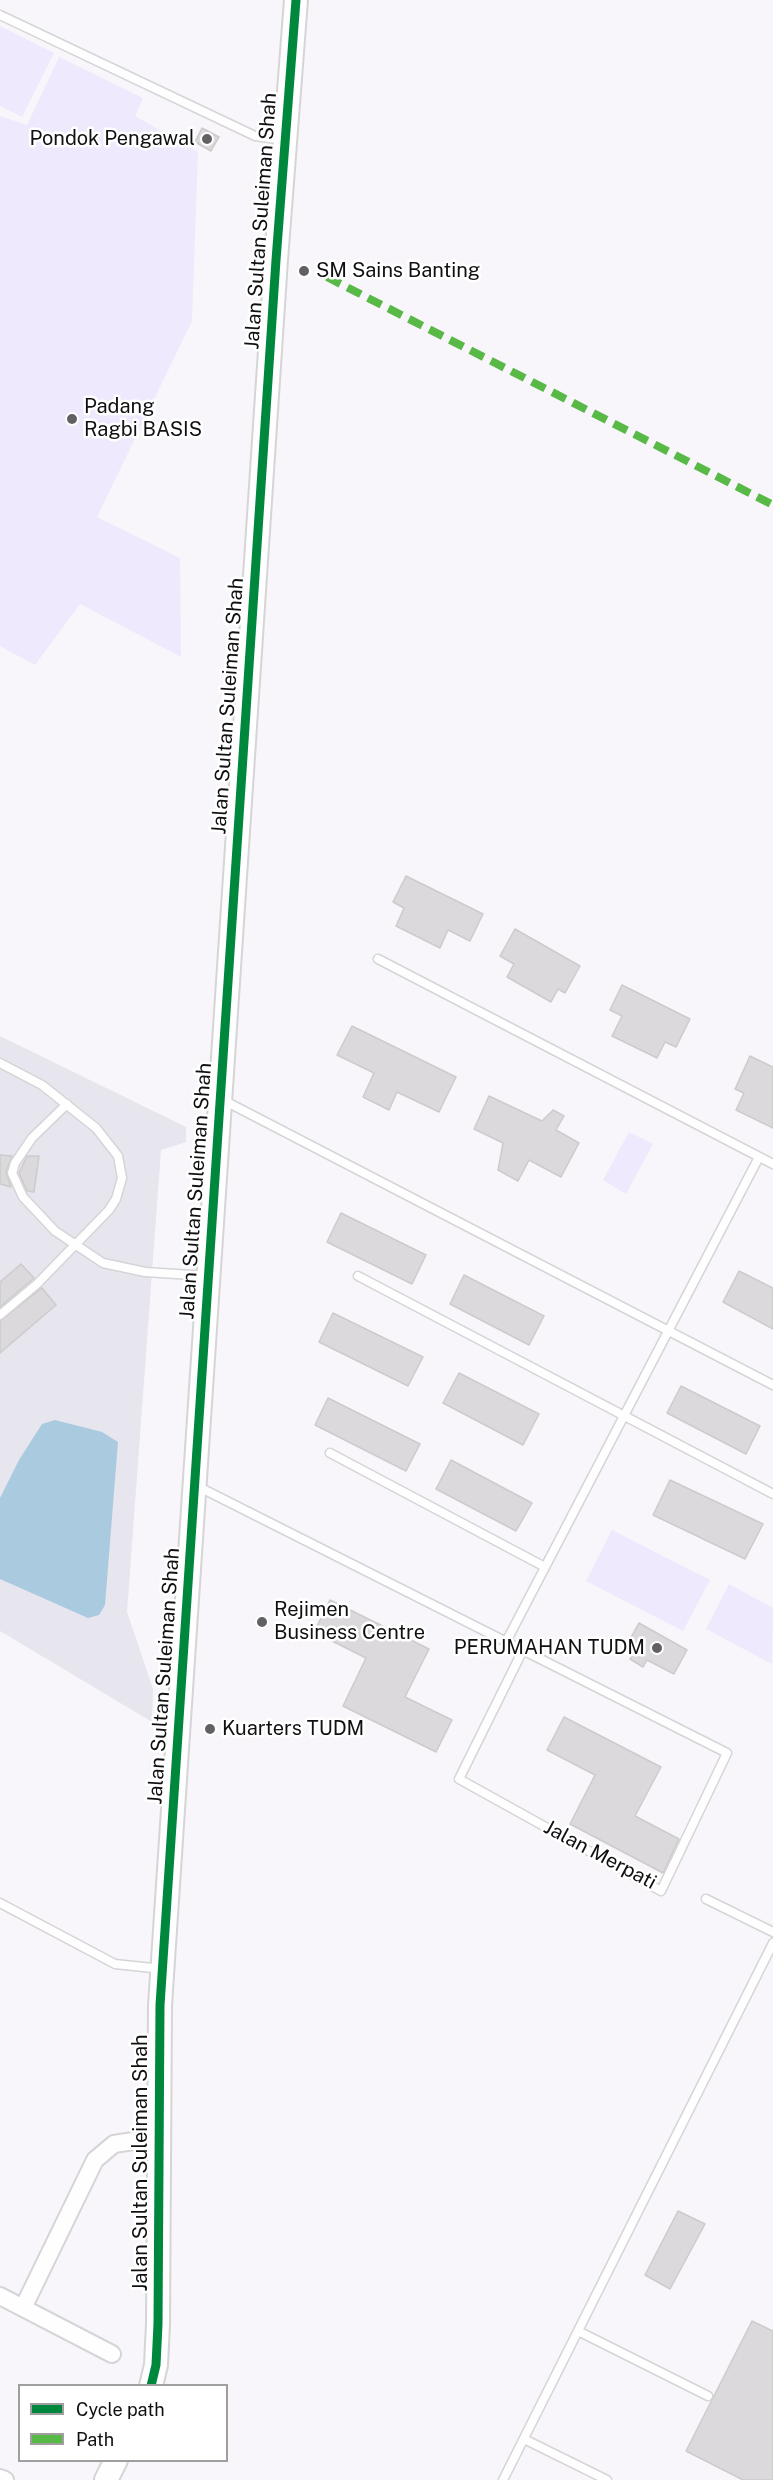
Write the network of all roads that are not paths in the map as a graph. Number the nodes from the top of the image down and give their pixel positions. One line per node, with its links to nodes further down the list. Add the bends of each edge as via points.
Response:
1 (296, 0): 3 (street, Jalan Sultan Suleiman Shah)
2 (0, 15): 3 (lane, via 255,136)
3 (285, 140): 6 (street, Jalan Sultan Suleiman Shah)
4 (378, 959): 8 (lane)
5 (0, 1064): 7 (lane, via 42,1085)
6 (220, 1099): 11 (street, Jalan Sultan Suleiman Shah); 14 (lane)
7 (67, 1104): 10 (lane, via 111,1144 122,1178 109,1210); 10 (lane, via 20,1153 12,1173 23,1197)
8 (759, 1157): 9 (lane); 14 (lane)
9 (773, 1164)
10 (75, 1246): 11 (lane, via 103,1263 122,1268); 13 (lane)
11 (208, 1276): 18 (street, Jalan Sultan Suleiman Shah)
12 (358, 1276): 16 (lane)
13 (0, 1316)
14 (668, 1330): 15 (lane); 16 (lane)
15 (773, 1385)
16 (624, 1416): 19 (lane); 20 (lane)
17 (330, 1453): 20 (lane)
18 (194, 1485): 21 (lane, Jalan Merpati); 27 (street, Jalan Sultan Suleiman Shah)
19 (773, 1494)
20 (545, 1567): 21 (lane)
21 (506, 1642): 22 (lane, Jalan Merpati)
22 (523, 1650): 22 (lane, Jalan Merpati, via 727,1753 661,1891 459,1779)
23 (706, 1899): 25 (lane)
24 (0, 1903): 27 (lane, via 115,1964)
25 (773, 1932)
26 (773, 1943): 31 (lane)
27 (162, 1969): 28 (street, Jalan Sultan Suleiman Shah)
28 (159, 2137): 30 (street, via 114,2144 95,2160); 33 (street, Jalan Sultan Suleiman Shah, via 158,2324)
29 (0, 2296): 30 (street)
30 (23, 2308): 32 (street)
31 (578, 2331): 34 (lane); 35 (lane)
32 (112, 2354)
33 (151, 2384)
34 (708, 2396)
35 (524, 2439): 40 (lane); 41 (lane)
36 (115, 2462): 39 (street)
37 (0, 2478): 38 (street)
38 (5, 2480)
39 (106, 2480)
40 (503, 2480)
41 (607, 2480)

